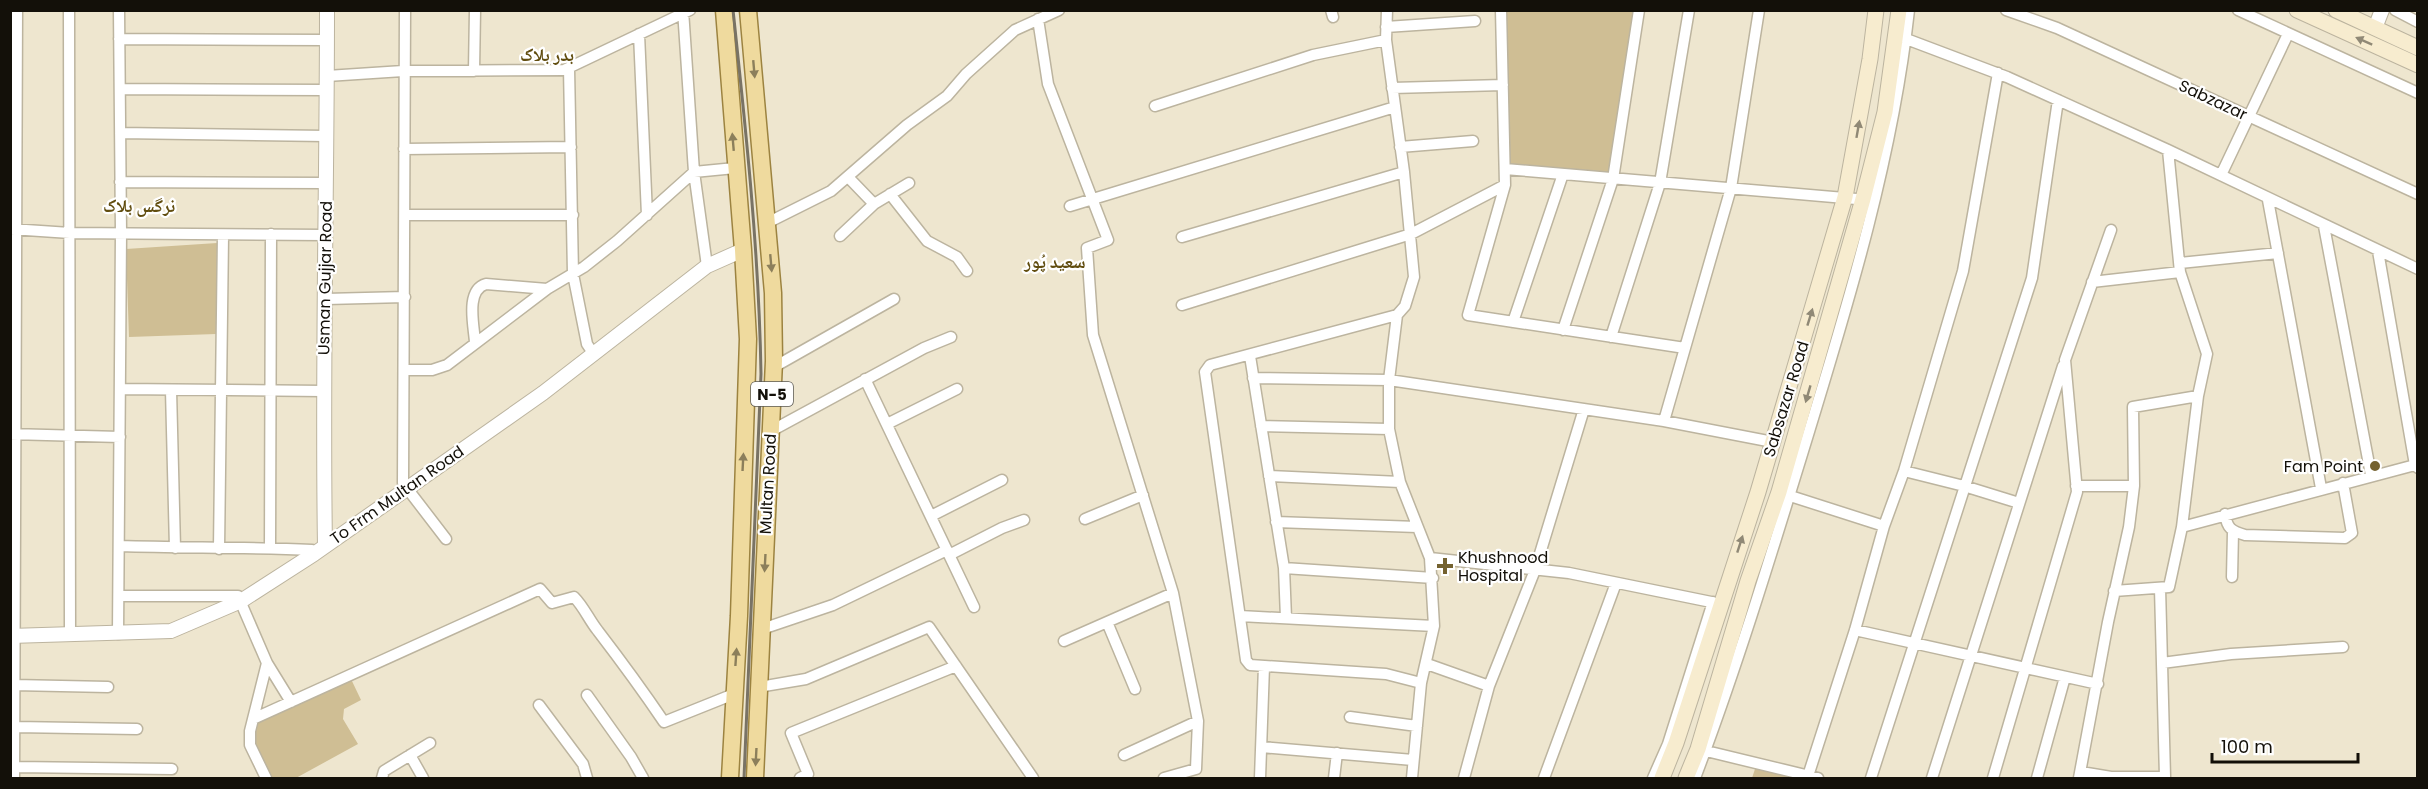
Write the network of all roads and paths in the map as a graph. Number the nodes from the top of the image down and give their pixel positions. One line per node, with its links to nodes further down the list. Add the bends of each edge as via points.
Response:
1 (16, 10): 85 (street)
2 (69, 10): 87 (street)
3 (119, 10): 33 (street)
4 (327, 10): 34 (street, Usman Gujjar Road)
5 (405, 10): 40 (street)
6 (475, 10): 39 (street)
7 (724, 10): 58 (main road, Multan Road / N-5, one-way to 7)
8 (748, 10): 83 (main road, Multan Road / N-5, one-way to 83)
9 (1059, 10): 25 (street)
10 (1387, 10): 28 (street)
11 (1501, 10): 43 (street)
12 (1639, 10): 65 (street)
13 (1689, 10): 69 (street)
14 (1759, 10): 71 (street)
15 (1876, 10): 74 (main road, Sabsazar Road, one-way to 15)
16 (1899, 10): 32 (main road, Sabsazar Road)
17 (1909, 10): 32 (street)
18 (2006, 10): 50 (street, Sabzazar, via 2057,28)
19 (2238, 10): 31 (street)
20 (2296, 10): 37 (main road, one-way to 20)
21 (2336, 10): 29 (main road)
22 (2382, 10): 29 (street)
23 (2395, 10): 27 (street)
24 (685, 11): 30 (street); 60 (street)
25 (1038, 19): 64 (street, via 1015,30 957,87); 75 (street, via 1048,84)
26 (1475, 21): 28 (street)
27 (2418, 22)
28 (1386, 27): 35 (street)
29 (2375, 28): 36 (main road)
30 (639, 34): 38 (street); 82 (street)
31 (2288, 34): 46 (street); 50 (street)
32 (1901, 38): 41 (street); 76 (main road, Sabsazar Road)
33 (119, 39): 34 (street); 45 (street)
34 (327, 40): 42 (street, Usman Gujjar Road)
35 (1386, 40): 44 (street); 48 (street, via 1313,55)
36 (2418, 48)
37 (2418, 65)
38 (569, 68): 39 (street); 54 (street)
39 (474, 70): 40 (street)
40 (403, 71): 42 (street); 56 (street)
41 (1998, 73): 47 (street); 142 (street, via 1963,271)
42 (327, 83): 45 (street); 52 (street, Usman Gujjar Road)
43 (1503, 85): 44 (street); 59 (street)
44 (1392, 88): 49 (street)
45 (120, 89): 51 (street)
46 (2418, 93)
47 (2058, 100): 57 (street); 148 (street, via 2032,278)
48 (1155, 106)
49 (1395, 106): 55 (street); 75 (street)
50 (2247, 116): 63 (street); 73 (street, Sabzazar)
51 (120, 133): 52 (street); 66 (street)
52 (327, 135): 67 (street, Usman Gujjar Road)
53 (1473, 141): 55 (street)
54 (571, 147): 56 (street); 81 (street)
55 (1400, 147): 61 (street)
56 (404, 149): 80 (street)
57 (2168, 150): 63 (street); 99 (street)
58 (735, 168): 60 (street); 95 (main road, Multan Road / N-5)
59 (1505, 169): 62 (street); 70 (street)
60 (694, 172): 82 (street); 98 (street)
61 (1404, 172): 90 (street); 94 (street)
62 (1563, 174): 65 (street); 110 (street)
63 (2221, 175): 77 (street)
64 (848, 177): 78 (street); 83 (street, via 831,191)
65 (1613, 179): 69 (street); 111 (street)
66 (120, 182): 67 (street); 88 (street)
67 (326, 183): 92 (street, Usman Gujjar Road)
68 (909, 183): 72 (street)
69 (1660, 183): 71 (street); 113 (street)
70 (1505, 185): 90 (street); 110 (street, via 1468,315)
71 (1731, 188): 74 (street); 115 (street)
72 (890, 194): 78 (street); 101 (street, via 927,241 957,257)
73 (2418, 194)
74 (1845, 197): 76 (street); 140 (main road, Sabsazar Road, one-way to 74)
75 (1092, 199): 79 (street); 154 (street, via 1108,240 1087,248 1093,335)
76 (1869, 200): 153 (main road, Sabsazar Road)
77 (2268, 200): 84 (street); 97 (street)
78 (874, 204): 93 (street)
79 (1070, 206)
80 (405, 215): 81 (street); 105 (street)
81 (573, 215): 102 (street)
82 (647, 216): 102 (street)
83 (767, 223): 119 (main road, Multan Road / N-5, one-way to 119)
84 (2324, 226): 96 (street); 144 (street)
85 (13, 229): 87 (street); 137 (street)
86 (2111, 230): 103 (street)
87 (70, 233): 88 (street); 138 (street)
88 (121, 233): 91 (street); 124 (street)
89 (271, 234): 91 (street); 92 (street); 128 (street)
90 (1411, 234): 108 (street); 109 (street, via 1414,277 1405,306)
91 (223, 235): 127 (street)
92 (325, 235): 106 (street, Usman Gujjar Road)
93 (840, 236)
94 (1182, 237)
95 (744, 250): 98 (street, To Frm Multan Road); 214 (main road, Multan Road / N-5, one-way to 95, via 747,392)
96 (2378, 251): 100 (street); 141 (street)
97 (2278, 254): 99 (street); 152 (street)
98 (708, 266): 116 (street, To Frm Multan Road)
99 (2180, 267): 103 (street); 130 (street, via 2208,354)
100 (2418, 269)
101 (967, 271)
102 (573, 274): 104 (street); 116 (street, via 587,344)
103 (2092, 282): 118 (street)
104 (547, 290): 114 (street); 114 (street, via 480,286 473,296)
105 (405, 297): 106 (street); 120 (street)
106 (326, 298): 129 (street, Usman Gujjar Road)
107 (894, 299): 119 (street)
108 (1182, 305)
109 (1397, 315): 117 (street); 123 (street)
110 (1513, 322): 111 (street)
111 (1563, 330): 113 (street)
112 (951, 337): 122 (street)
113 (1611, 337): 115 (street)
114 (475, 342): 120 (street, via 440,369)
115 (1685, 348): 132 (street)
116 (593, 353): 151 (street, To Frm Multan Road, via 543,393)
117 (1250, 356): 121 (street); 187 (street, via 1210,365 1205,372)
118 (2065, 360): 149 (street); 155 (street)
119 (774, 367): 136 (main road, Multan Road / N-5)
120 (404, 370): 151 (street)
121 (1254, 378): 123 (street); 134 (street)
122 (865, 379): 133 (street); 136 (street)
123 (1389, 380): 131 (street); 135 (street)
124 (120, 389): 126 (street); 139 (street)
125 (957, 389): 133 (street)
126 (171, 390): 127 (street); 167 (street)
127 (220, 390): 128 (street); 169 (street)
128 (271, 391): 129 (street); 168 (street)
129 (322, 392): 170 (street, Usman Gujjar Road)
130 (2198, 396): 150 (street, via 2133,407); 163 (street)
131 (1584, 409): 132 (street); 174 (street)
132 (1664, 421): 140 (street)
133 (887, 424): 157 (street)
134 (1261, 426): 135 (street); 143 (street)
135 (1389, 429): 146 (street)
136 (771, 431): 191 (main road, Multan Road / N-5, one-way to 191)
137 (13, 434): 138 (street); 195 (street)
138 (69, 437): 139 (street); 193 (street)
139 (120, 437): 166 (street)
140 (1773, 442): 175 (main road, Sabsazar Road, one-way to 140)
141 (2416, 466): 144 (street)
142 (1904, 471): 148 (street); 161 (street)
143 (1269, 476): 146 (street); 160 (street)
144 (2371, 476): 147 (street)
145 (1002, 480): 157 (street)
146 (1400, 482): 162 (street)
147 (2343, 483): 152 (street); 164 (street, via 2352,534 2349,537)
148 (1964, 486): 155 (street); 197 (street)
149 (2076, 486): 150 (street); 205 (street)
150 (2134, 486): 181 (street)
151 (406, 488): 165 (street); 170 (street, To Frm Multan Road)
152 (2321, 488): 156 (street)
153 (1784, 494): 161 (street); 178 (main road, Sabsazar Road); 226 (street)
154 (1143, 495): 158 (street); 182 (street)
155 (2019, 503): 199 (street)
156 (2225, 514): 163 (street); 164 (street, via 2226,525)
157 (931, 516): 171 (street)
158 (1085, 519)
159 (1024, 520): 171 (street)
160 (1276, 522): 162 (street); 173 (street)
161 (1884, 526): 192 (street)
162 (1417, 527): 172 (street)
163 (2182, 527): 180 (street, via 2169,587)
164 (2233, 532): 176 (street)
165 (446, 539)
166 (120, 546): 167 (street); 183 (street)
167 (175, 548): 169 (street)
168 (270, 548): 169 (street); 170 (street)
169 (219, 549)
170 (320, 550): 184 (street, To Frm Multan Road)
171 (948, 552): 186 (street); 191 (street, via 833,605)
172 (1430, 558): 174 (street); 177 (street)
173 (1284, 568): 177 (street); 188 (street)
174 (1535, 570): 179 (street); 210 (street)
175 (1730, 576): 178 (main road); 185 (main road, Sabsazar Road)
176 (2232, 577)
177 (1433, 578): 190 (street)
178 (1748, 581): 226 (main road, Sabsazar Road)
179 (1616, 583): 185 (street); 251 (street)
180 (2160, 588): 181 (street); 201 (street)
181 (2114, 591): 208 (street)
182 (1173, 593): 189 (street); 220 (street)
183 (118, 596): 184 (street, via 238,596); 194 (street)
184 (241, 602): 194 (street, To Frm Multan Road, via 171,631); 200 (street)
185 (1717, 603): 252 (street); 253 (main road, Sabsazar Road)
186 (974, 607)
187 (1240, 616): 188 (street); 204 (street, via 1246,660 1250,665)
188 (1286, 618): 190 (street)
189 (1107, 622): 196 (street); 213 (street)
190 (1434, 626): 202 (street)
191 (762, 629): 212 (main road, Multan Road / N-5)
192 (1855, 630): 197 (street); 235 (street)
193 (70, 634): 194 (street, To Frm Multan Road); 195 (street, To Frm Multan Road)
194 (118, 634)
195 (13, 636): 209 (street)
196 (1065, 641)
197 (1914, 643): 199 (street); 256 (street)
198 (2343, 647): 201 (street)
199 (1971, 656): 205 (street); 257 (street)
200 (267, 663): 216 (street); 219 (street)
201 (2162, 663): 234 (street, via 2165,777)
202 (1427, 664): 207 (street); 210 (street)
203 (956, 666): 212 (street, via 929,627 806,679); 244 (street, via 791,733 808,774); 245 (street)
204 (1264, 666): 207 (street, via 1386,674); 225 (street)
205 (2027, 668): 206 (street); 258 (street)
206 (2065, 677): 208 (street); 259 (street)
207 (1421, 683): 221 (street)
208 (2098, 684): 234 (street)
209 (15, 685): 211 (street); 222 (street)
210 (1489, 686): 250 (street)
211 (108, 687)
212 (759, 687): 243 (main road, Multan Road / N-5, one-way to 243)
213 (1135, 689)
214 (734, 694): 216 (street, via 664,722 582,605 574,597 552,603 540,589); 242 (main road, Multan Road / N-5)
215 (587, 695): 241 (street)
216 (291, 702): 219 (street)
217 (539, 705): 240 (street, via 583,764)
218 (1350, 717): 221 (street)
219 (253, 719): 237 (street, via 250,745)
220 (1198, 722): 228 (street); 233 (street, via 1196,769)
221 (1417, 726): 230 (street)
222 (15, 727): 223 (street); 231 (street)
223 (137, 729)
224 (430, 743): 229 (street)
225 (1262, 747): 227 (street); 247 (street)
226 (1701, 750): 235 (street); 254 (main road, Sabsazar Road); 255 (street)
227 (1336, 753): 230 (street); 248 (street)
228 (1124, 755)
229 (410, 756): 238 (street, via 384,771); 239 (street)
230 (1413, 760): 249 (street)
231 (15, 767): 232 (street); 236 (street)
232 (172, 769)
233 (1185, 775): 246 (street)
234 (2080, 776)
235 (1813, 777)
236 (14, 778)
237 (266, 778)
238 (382, 778)
239 (423, 778)
240 (587, 778)
241 (643, 778)
242 (730, 778)
243 (755, 778)
244 (800, 778)
245 (1033, 778)
246 (1164, 778)
247 (1260, 778)
248 (1334, 778)
249 (1412, 778)
250 (1464, 778)
251 (1544, 778)
252 (1653, 778)
253 (1662, 778)
254 (1686, 778)
255 (1695, 778)
256 (1871, 778)
257 (1932, 778)
258 (1993, 778)
259 (2037, 778)

